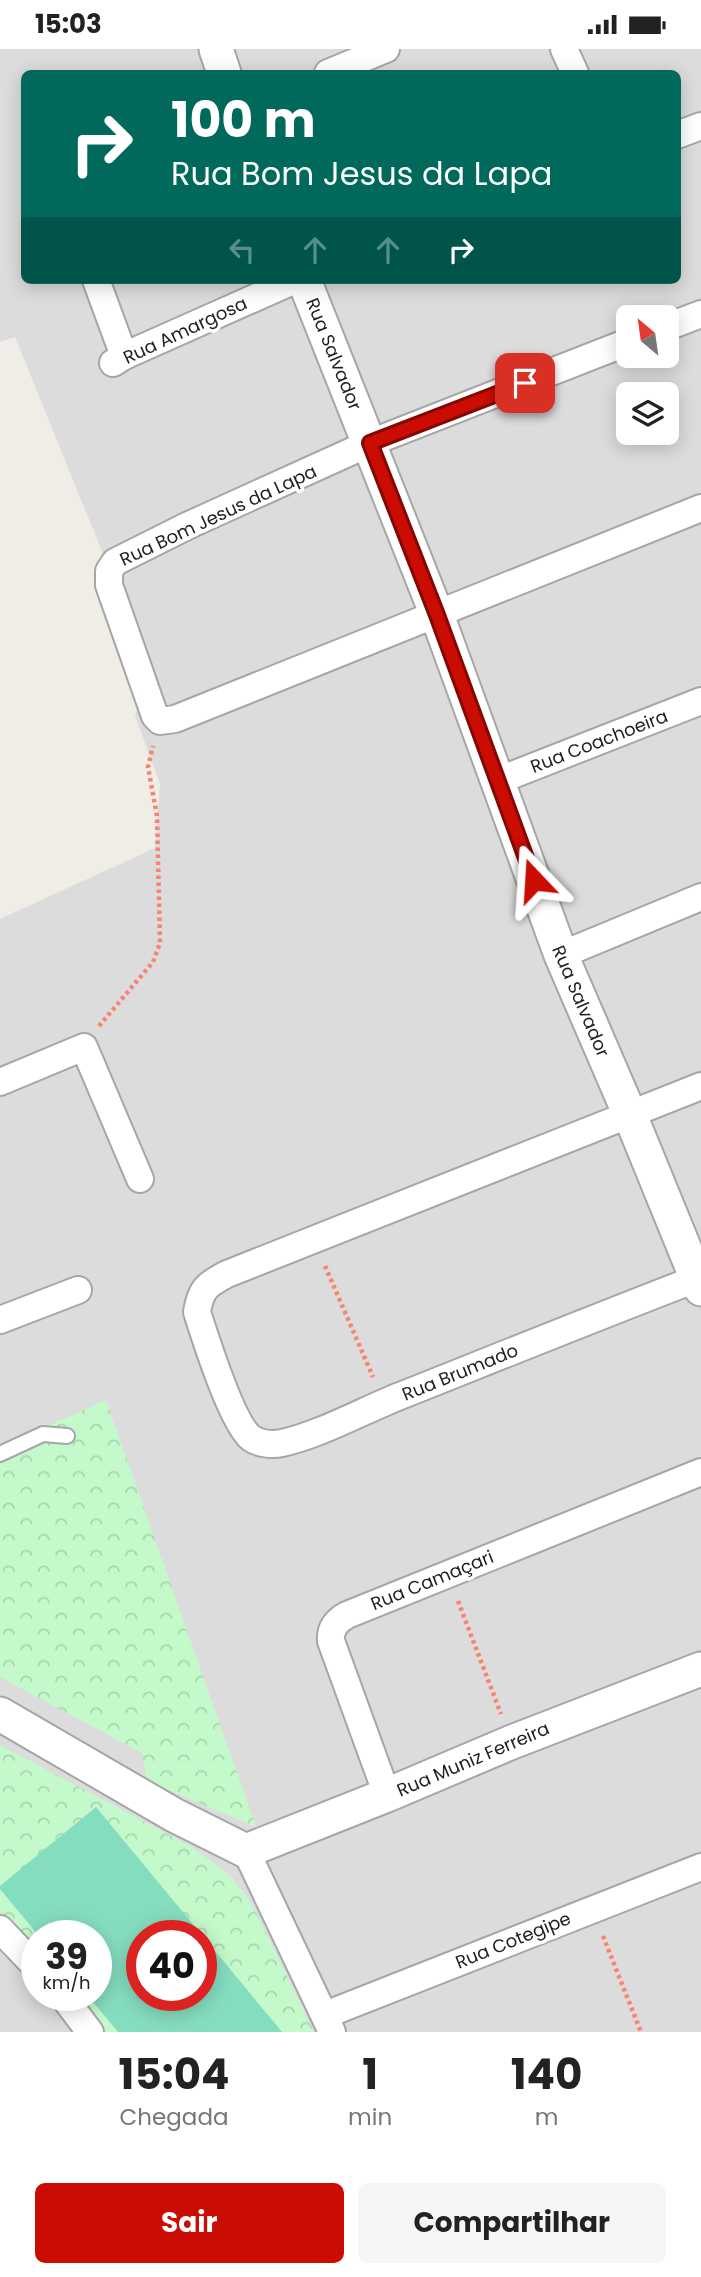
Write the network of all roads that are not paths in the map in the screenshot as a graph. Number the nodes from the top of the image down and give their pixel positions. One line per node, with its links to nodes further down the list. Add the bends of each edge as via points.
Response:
1 (216, 49): 4 (street)
2 (386, 49): 5 (street)
3 (564, 49): 6 (street)
4 (223, 70)
5 (335, 70)
6 (574, 70)
7 (701, 126): 8 (street)
8 (681, 134)
9 (97, 284): 10 (street, Rua Amargosa, via 119,360)
10 (286, 284)
11 (306, 284): 15 (street, Rua Salvador)
12 (701, 314): 13 (street)
13 (679, 322)
14 (616, 347): 15 (street, Rua Bom Jesus da Lapa)
15 (370, 443): 17 (street, Rua Salvador); 17 (street, Rua Bom Jesus da Lapa, via 189,525 110,567 107,576 113,600 155,716 160,721 175,719)
16 (701, 508): 17 (street)
17 (437, 615): 19 (street, Rua Salvador)
18 (701, 701): 19 (street, Rua Coachoeira)
19 (498, 781): 21 (street, Rua Salvador)
20 (701, 897): 21 (street)
21 (561, 955): 24 (street, Rua Salvador)
22 (0, 1082): 25 (street, via 84,1047)
23 (701, 1086): 24 (street)
24 (630, 1115): 26 (street, Rua Salvador); 26 (street, Rua Brumado, via 209,1284 200,1294 197,1311 234,1412 251,1438 279,1443)
25 (140, 1179)
26 (700, 1281)
27 (78, 1290): 28 (street)
28 (0, 1320)
29 (67, 1436): 30 (lane, via 43,1434)
30 (0, 1454)
31 (701, 1472): 34 (street, Rua Camaçari, via 347,1615 337,1623 330,1635)
32 (701, 1669): 34 (street, Rua Muniz Ferreira)
33 (0, 1714): 35 (street, via 174,1815)
34 (387, 1795): 35 (street, Rua Muniz Ferreira)
35 (246, 1850): 40 (street)
36 (701, 1867): 40 (street, Rua Cotegipe)
37 (0, 1929): 38 (street)
38 (21, 1951)
39 (74, 2011): 41 (street)
40 (329, 2023)
41 (90, 2032)

